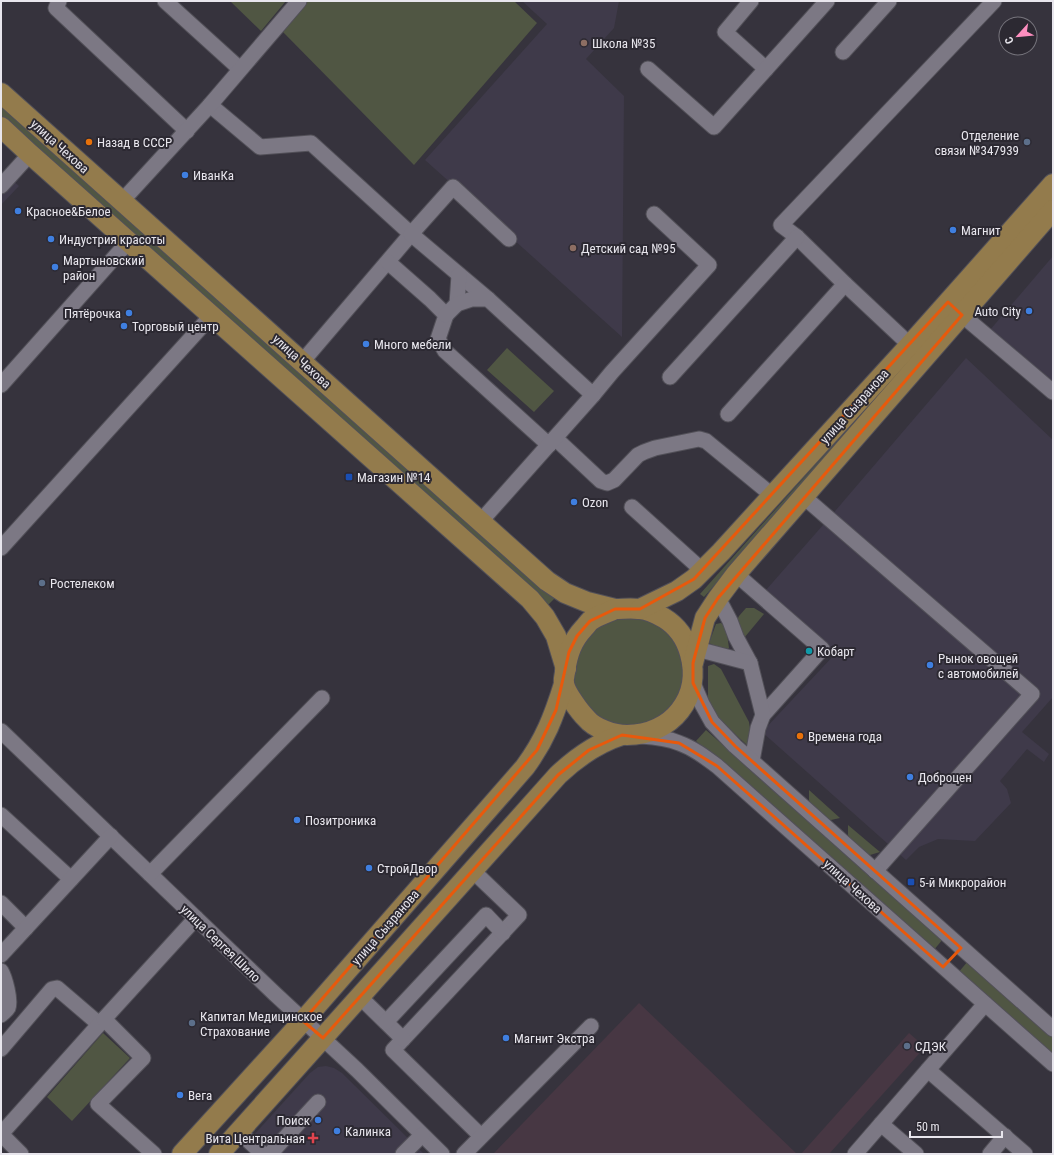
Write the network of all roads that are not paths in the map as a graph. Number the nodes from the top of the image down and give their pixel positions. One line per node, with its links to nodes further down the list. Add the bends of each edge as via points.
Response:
1 (59, 1): 15 (street, via 56,8)
2 (165, 1): 9 (street)
3 (299, 1): 9 (street)
4 (752, 1): 11 (street, via 724,32)
5 (827, 1): 11 (street)
6 (889, 1): 8 (street)
7 (989, 3): 23 (street, via 781,225)
8 (844, 52)
9 (240, 69): 13 (street)
10 (648, 69): 11 (street, via 714,128)
11 (766, 69)
12 (1, 93): 19 (main road, улица Чехова)
13 (210, 105): 15 (street); 22 (street, via 260,148 311,143)
14 (1, 127): 16 (main road, улица Чехова)
15 (186, 131): 19 (street)
16 (30, 154): 18 (street); 25 (main road, улица Чехова)
17 (1053, 184): 20 (main road, улица Сызранова)
18 (1, 186)
19 (122, 201): 35 (main road, улица Чехова)
20 (1047, 213): 31 (main road, улица Сызранова)
21 (654, 214): 39 (street, via 709,265)
22 (411, 234): 24 (street, via 454,187); 26 (street); 27 (street)
23 (797, 237): 28 (street); 36 (street)
24 (509, 239)
25 (129, 241): 32 (main road, улица Чехова); 37 (street)
26 (388, 262): 33 (street); 35 (street)
27 (459, 275): 29 (street); 30 (street)
28 (845, 284): 34 (street); 40 (street)
29 (488, 299): 30 (street, via 472,299); 39 (street)
30 (457, 304): 33 (street)
31 (955, 308): 34 (main road, улица Сызранова); 38 (street); 43 (main road, улица Сызранова)
32 (212, 315): 46 (street); 54 (main road, улица Чехова, via 530,599 556,636)
33 (446, 315): 41 (street, via 438,339 445,352)
34 (910, 345): 42 (main road, улица Сызранова)
35 (302, 362): 45 (main road, улица Чехова)
36 (670, 377)
37 (1, 385)
38 (1053, 392)
39 (593, 395): 41 (street)
40 (728, 414)
41 (552, 441): 42 (street, via 607,483 614,480 644,452 699,439 706,441); 45 (street)
42 (773, 496): 47 (main road, улица Сызранова)
43 (804, 496): 48 (main road, улица Сызранова); 64 (street, via 1032,694)
44 (632, 507): 47 (street)
45 (481, 521): 51 (main road, улица Чехова, via 553,585 587,602)
46 (1, 548)
47 (703, 571): 50 (main road, улица Сызранова, via 677,591)
48 (736, 574): 49 (main road, улица Сызранова); 57 (street, via 822,649)
49 (718, 598): 52 (main road, улица Сызранова, via 705,618); 53 (street)
50 (640, 609): 51 (main road); 52 (main road, via 658,614 670,622 680,632)
51 (615, 610): 54 (main road, via 590,622 576,636 569,652)
52 (695, 656): 53 (street); 55 (main road)
53 (750, 663): 57 (street)
54 (565, 676): 59 (main road, via 575,705 588,720 605,731); 78 (main road, улица Сызранова, via 548,730 525,767)
55 (693, 683): 59 (main road, via 687,700 678,714 667,724 656,730); 60 (street, улица Чехова, via 712,722)
56 (322, 698): 65 (street)
57 (762, 715): 60 (street)
58 (1, 731): 62 (street, улица Сергея Шило)
59 (630, 735): 63 (main road, улица Сызранова, via 607,740 570,764); 73 (street, улица Чехова, via 665,738 697,752 717,766)
60 (752, 761): 64 (street, улица Чехова)
61 (1, 815): 66 (street)
62 (111, 836): 65 (street, улица Сергея Шило); 66 (street)
63 (472, 870): 70 (street, via 519,915); 75 (main road, улица Сызранова)
64 (875, 871): 71 (street, улица Чехова)
65 (150, 874): 68 (street, улица Сергея Шило)
66 (71, 879): 69 (street)
67 (1, 904): 69 (street)
68 (196, 918): 78 (street, улица Сергея Шило); 79 (street)
69 (26, 928): 72 (street)
70 (503, 933): 80 (street, via 486,915); 84 (street)
71 (961, 948): 73 (street); 82 (street, улица Чехова)
72 (1, 954)
73 (943, 967): 76 (street, улица Чехова)
74 (1, 971): 77 (street, via 8,994 8,1008)
75 (360, 997): 80 (street); 83 (main road, улица Сызранова)
76 (985, 1004): 86 (street, улица Чехова); 87 (street)
77 (1, 1015)
78 (303, 1020): 83 (street, улица Сергея Шило); 96 (main road, улица Сызранова)
79 (101, 1022): 85 (street, via 57,988 52,989); 94 (street, via 1,1134); 95 (street, via 143,1058 98,1104)
80 (386, 1022): 84 (street)
81 (591, 1026): 92 (street)
82 (1053, 1029)
83 (323, 1038): 90 (main road, улица Сызранова); 91 (street, улица Сергея Шило)
84 (403, 1038): 92 (street, via 393,1050)
85 (1, 1049)
86 (1053, 1064)
87 (928, 1070): 89 (street); 93 (street)
88 (318, 1102): 99 (street)
89 (881, 1124): 103 (street); 104 (street)
90 (239, 1132): 97 (main road, улица Сызранова); 98 (street)
91 (422, 1134): 100 (street); 101 (street, улица Сергея Шило)
92 (481, 1136): 102 (street)
93 (1005, 1136): 105 (street); 106 (street)
94 (21, 1154)
95 (154, 1154)
96 (182, 1154)
97 (219, 1154)
98 (263, 1154)
99 (270, 1154)
100 (403, 1154)
101 (442, 1154)
102 (464, 1154)
103 (855, 1154)
104 (916, 1154)
105 (990, 1154)
106 (1026, 1154)

